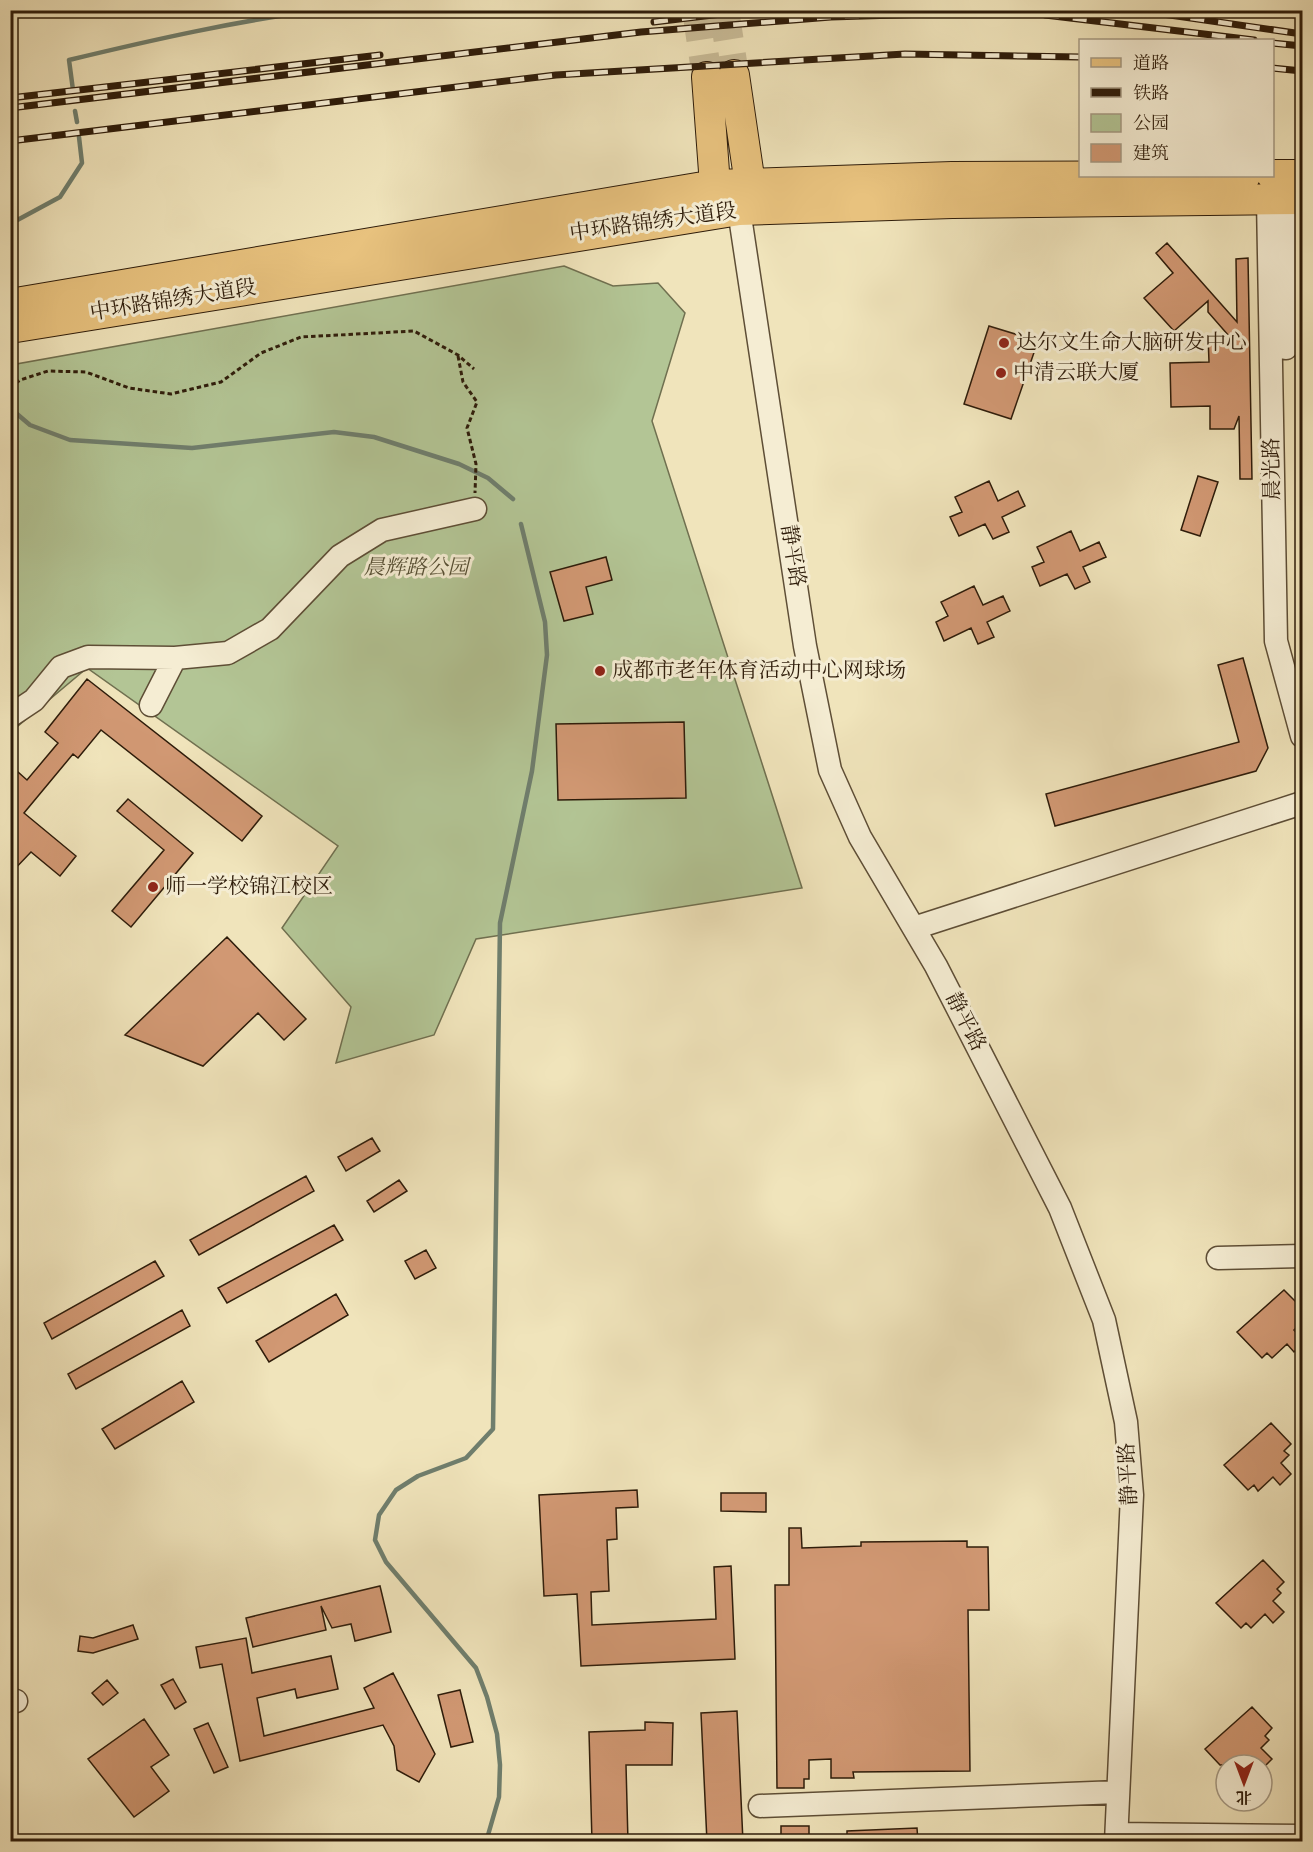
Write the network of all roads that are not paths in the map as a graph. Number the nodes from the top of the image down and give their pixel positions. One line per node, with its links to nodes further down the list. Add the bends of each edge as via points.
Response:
1 (1302, 175): 4 (main road, 中环路锦绣大道段)
2 (1079, 177): 5 (main road, 中环路锦绣大道段, via 952,177)
3 (715, 185): 5 (main road); 5 (main road, via 720,76); 6 (main road, 中环路锦绣大道段)
4 (1282, 193): 5 (main road, 中环路锦绣大道段, via 952,203); 10 (street, 晨光路, via 1289,650); 13 (street, 晨光路, via 1276,641)
5 (745, 197): 7 (main road, 中环路锦绣大道段); 15 (street, 静平路, via 806,646 830,770 860,837)
6 (10, 304)
7 (10, 328)
8 (475, 509): 9 (street, via 382,530 340,556 270,629 228,653)
9 (175, 658): 11 (street); 12 (street, via 88,657 61,667 34,700)
10 (1302, 690)
11 (151, 705)
12 (10, 716)
13 (1302, 736)
14 (1302, 803): 15 (street)
15 (914, 928): 18 (street, 静平路, via 1060,1208 1104,1320 1126,1422 1132,1495)
16 (1302, 1256): 17 (street)
17 (1218, 1258)
18 (1118, 1792): 19 (street); 21 (street, 静平路)
19 (760, 1806)
20 (1302, 1836): 21 (street)
21 (1117, 1838)

